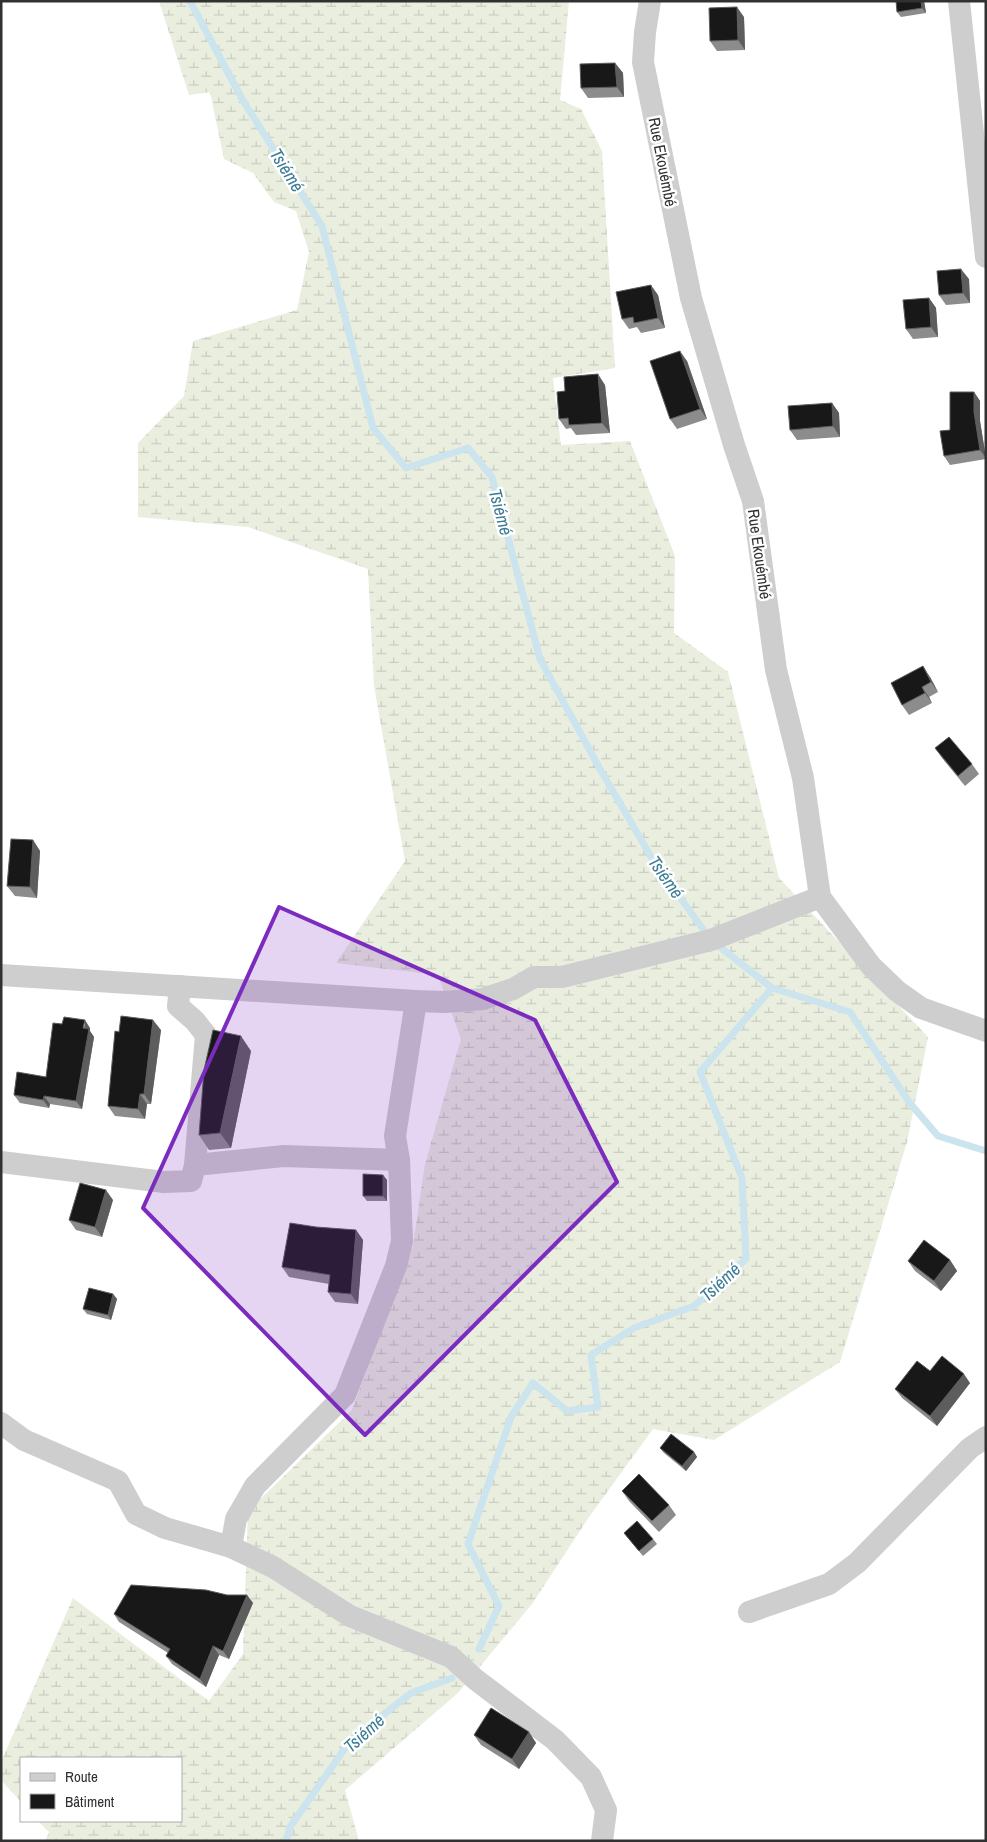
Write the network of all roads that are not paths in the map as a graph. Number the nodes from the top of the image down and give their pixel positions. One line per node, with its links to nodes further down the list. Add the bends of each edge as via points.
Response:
1 (650, 1): 4 (street, Rue Ekouémbé, via 643,62 691,298 753,501 776,670 803,778)
2 (959, 1): 3 (street)
3 (986, 257)
4 (820, 897): 7 (street, via 711,940 562,977 534,978 484,998); 8 (street, Rue Ekouémbé, via 871,966 897,991 921,1008)
5 (1, 975): 6 (street)
6 (180, 986): 7 (street); 11 (street, via 178,1006 206,1035)
7 (416, 1001): 9 (street, via 395,1136)
8 (986, 1031)
9 (399, 1160): 11 (street, via 284,1156); 14 (street, via 402,1241 344,1395 255,1486 236,1519)
10 (1, 1162): 11 (street, via 164,1182 191,1181)
11 (195, 1165)
12 (1, 1423): 14 (street, via 24,1440 118,1481 136,1514 165,1528)
13 (986, 1437): 15 (street, via 970,1448 857,1563 829,1584)
14 (231, 1547): 16 (street, via 273,1567 350,1616 450,1657 555,1740 592,1777 606,1810)
15 (749, 1612)
16 (602, 1841)

